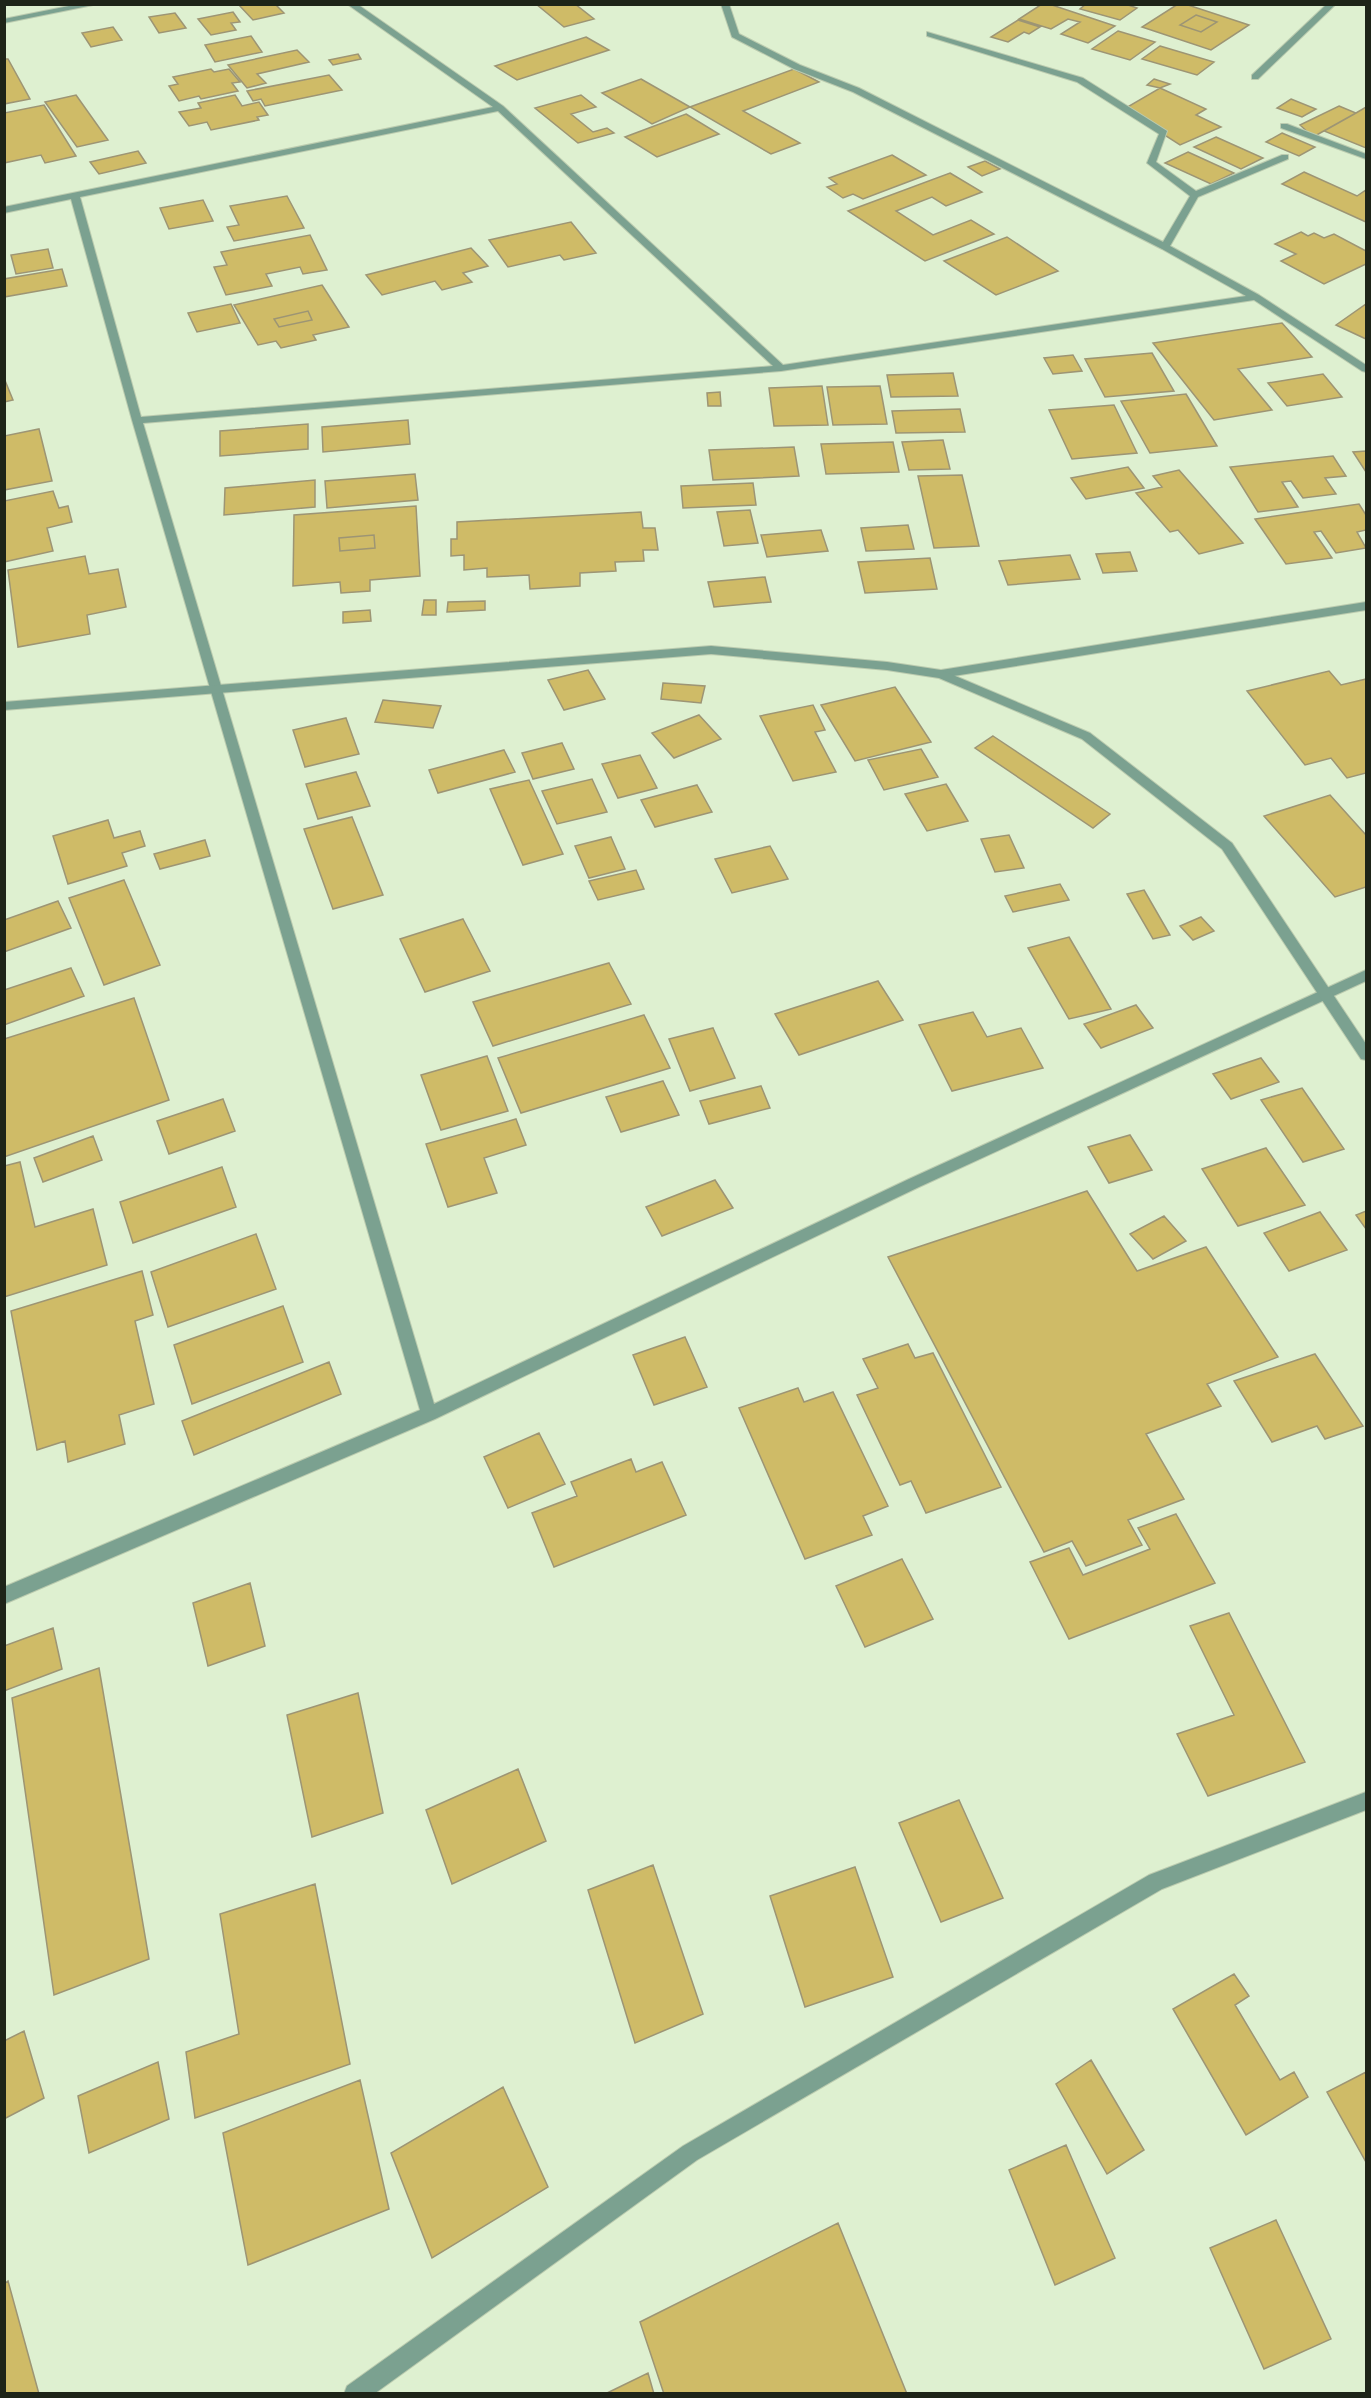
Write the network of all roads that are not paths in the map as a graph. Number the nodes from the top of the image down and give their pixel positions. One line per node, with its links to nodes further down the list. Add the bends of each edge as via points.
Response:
1 (94, 4): 5 (street)
2 (351, 4): 8 (street)
3 (725, 4): 15 (street, via 735,35 797,67 856,90)
4 (1332, 4): 7 (street)
5 (4, 21)
6 (930, 34): 12 (street, via 1080,80 1164,134 1151,163)
7 (1255, 78)
8 (500, 108): 13 (street); 17 (street)
9 (1284, 126): 11 (street)
10 (1285, 157): 12 (street)
11 (1366, 157)
12 (1195, 195): 15 (street)
13 (75, 196): 14 (street); 19 (street)
14 (4, 210)
15 (1165, 247): 16 (street)
16 (1256, 297): 17 (street); 18 (street)
17 (781, 368): 19 (street)
18 (1366, 369)
19 (137, 420): 22 (street)
20 (1366, 606): 21 (street)
21 (941, 674): 22 (street, via 711,650); 25 (street, via 1086,736 1227,846)
22 (216, 689): 23 (street); 27 (street)
23 (4, 706)
24 (1366, 975): 25 (street)
25 (1326, 994): 26 (street); 27 (street, via 914,1183)
26 (1366, 1055)
27 (429, 1414): 28 (street)
28 (4, 1596)
29 (1366, 1801): 30 (street, via 1156,1882 690,2153)
30 (355, 2394)

